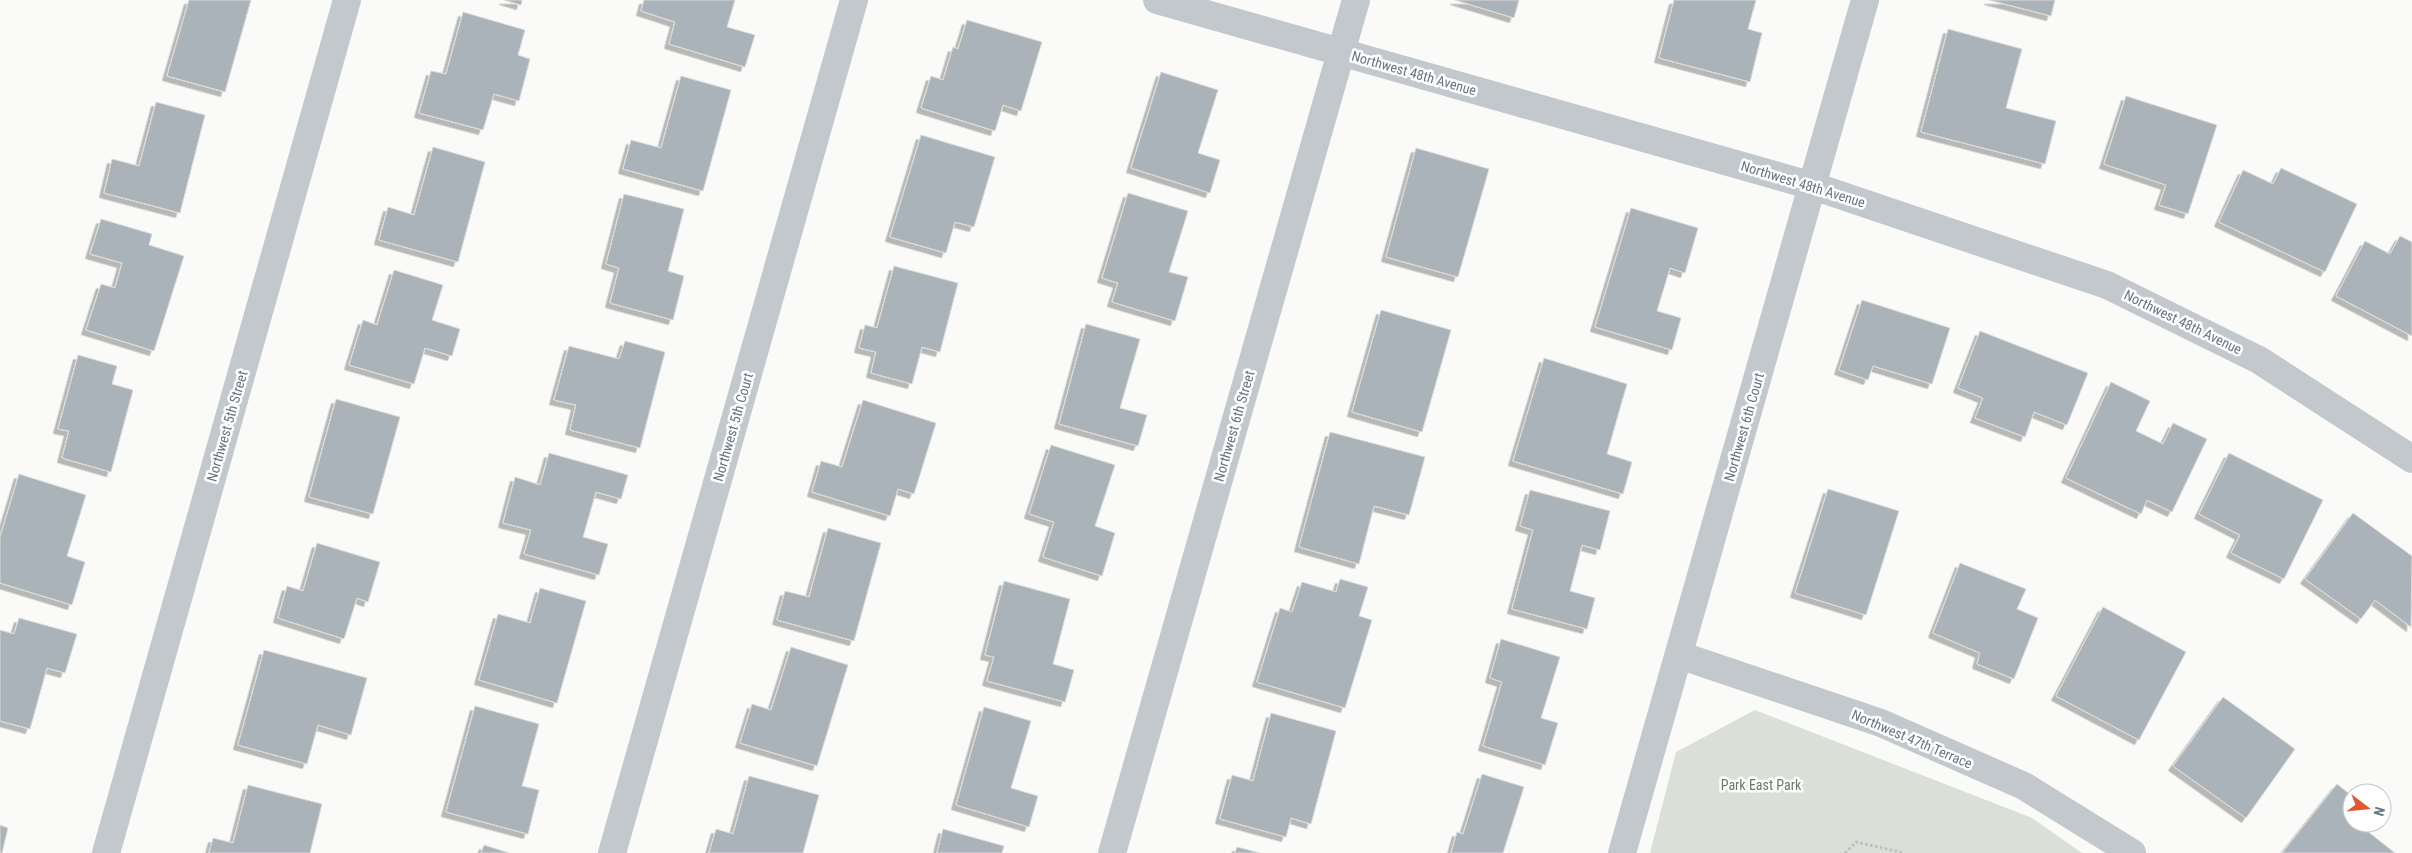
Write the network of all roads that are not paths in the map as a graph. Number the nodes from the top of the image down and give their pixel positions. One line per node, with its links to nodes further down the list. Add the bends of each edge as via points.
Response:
1 (347, 0): 10 (street, Northwest 5th Street)
2 (854, 0): 11 (street, Northwest 5th Court)
3 (1157, 0): 6 (street, Northwest 48th Avenue)
4 (1356, 0): 6 (street, Northwest 6th Street)
5 (1865, 0): 7 (street, Northwest 6th Court)
6 (1341, 53): 7 (street, Northwest 48th Avenue); 12 (street, Northwest 6th Street)
7 (1814, 186): 8 (street, Northwest 48th Avenue, via 2107,285 2259,360); 9 (street, Northwest 6th Court)
8 (2412, 459)
9 (1679, 655): 13 (street, Northwest 6th Court); 14 (street, Northwest 47th Terrace, via 1890,727 2024,786)
10 (106, 853)
11 (612, 853)
12 (1112, 853)
13 (1622, 853)
14 (2132, 853)

